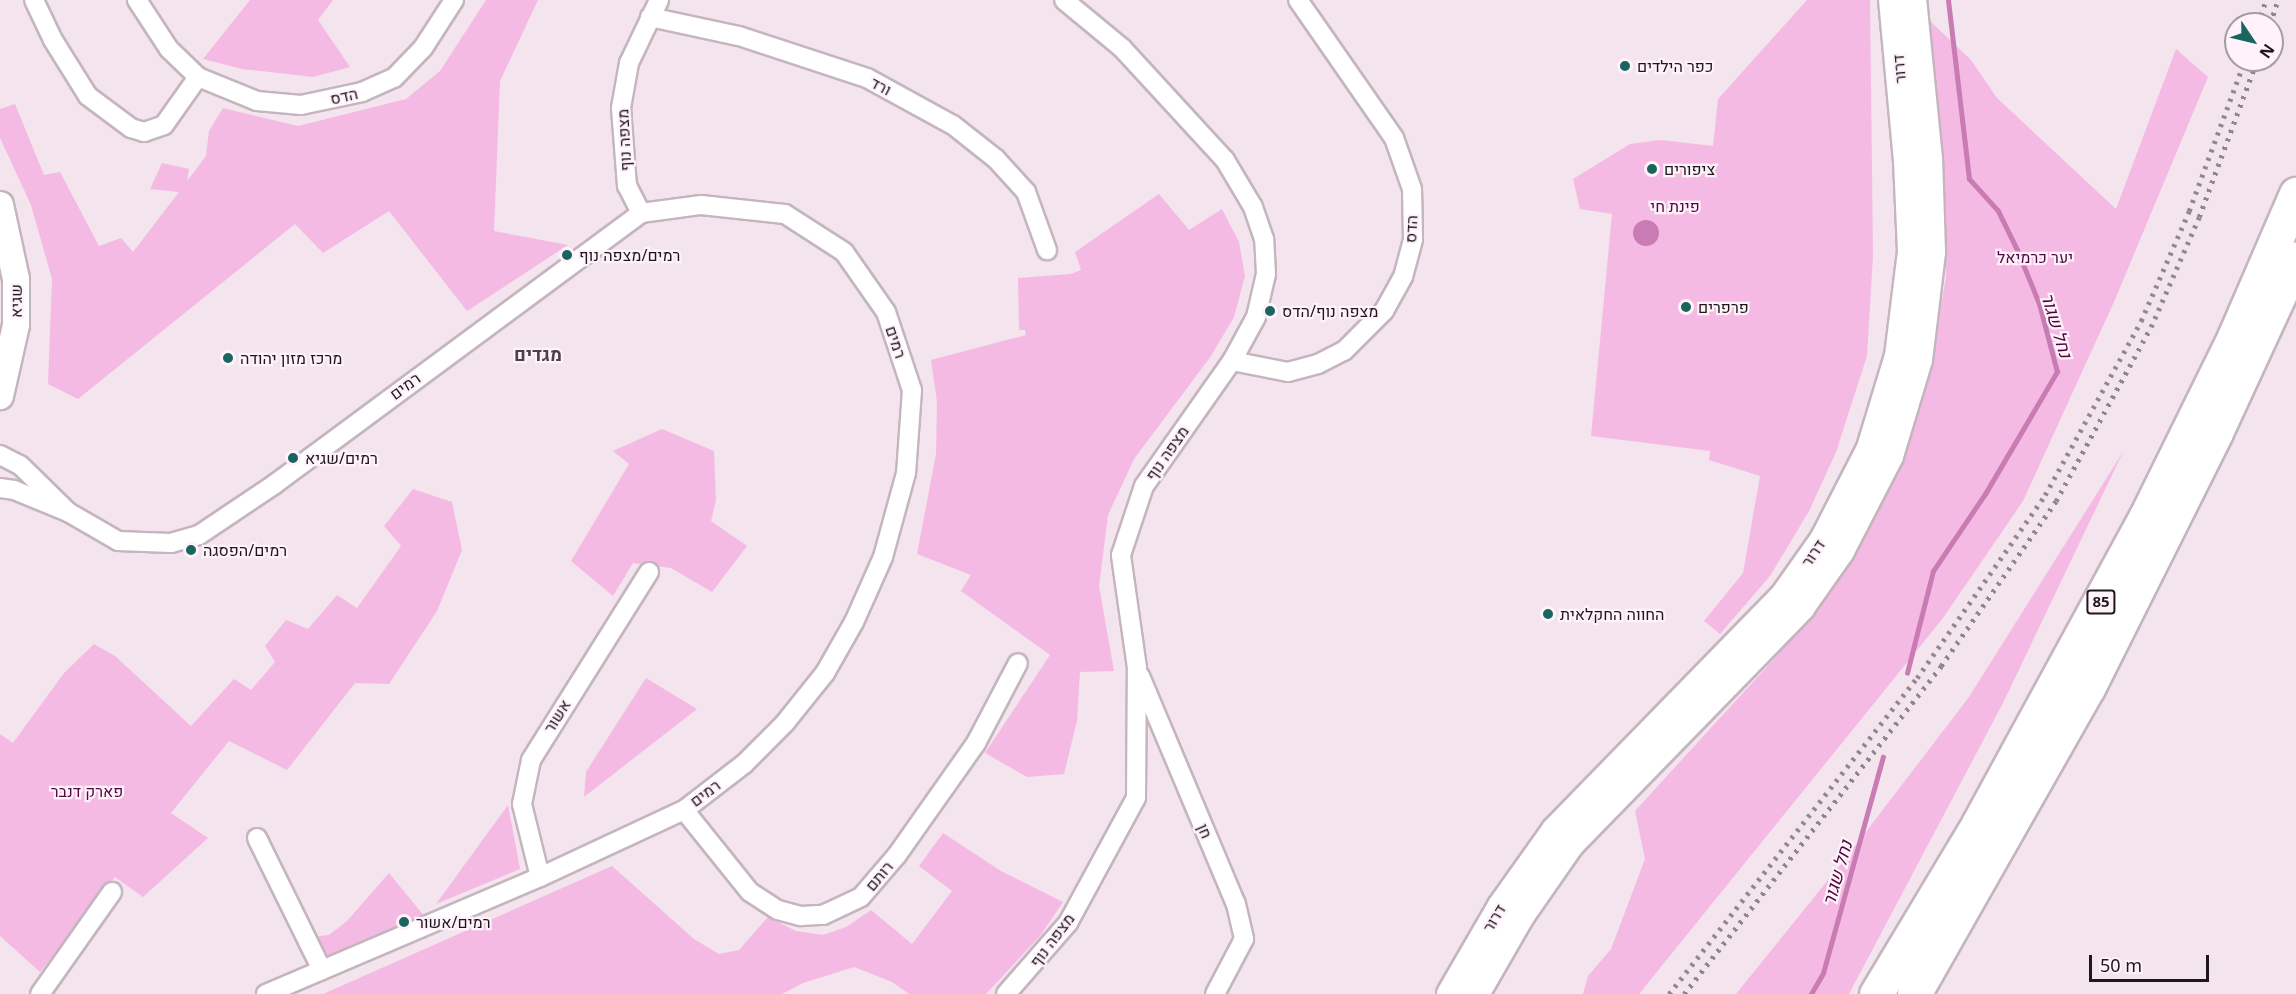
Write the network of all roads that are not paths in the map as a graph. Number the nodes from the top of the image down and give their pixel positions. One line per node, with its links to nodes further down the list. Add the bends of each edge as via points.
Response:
1 (34, 0): 10 (street, via 52,40 88,96 131,128 144,132 164,125)
2 (137, 0): 10 (street, הדס, via 169,49)
3 (454, 0): 10 (street, הדס, via 423,48 394,78 362,92 301,105 257,101)
4 (659, 0): 9 (street, מצפה נוף)
5 (1064, 0): 16 (street, מצפה נוף, via 1122,48 1168,95 1225,160 1252,207 1264,239 1266,274 1256,317)
6 (1298, 0): 16 (street, הדס, via 1394,138 1412,189 1413,239 1403,277 1384,311 1344,351 1318,364 1288,372)
7 (1892, 0): 33 (street, דרור, via 1911,252 1898,356 1870,448 1823,540 1784,595 1555,830 1501,906)
8 (1913, 0): 34 (street, דרור, via 1929,159 1932,252 1919,360 1890,456 1841,551 1801,608 1571,844 1521,916)
9 (650, 17): 13 (street, מצפה נוף, via 629,63 621,108 627,186); 14 (street, ורד, via 739,36 867,78 953,125 996,159 1026,192)
10 (198, 77)
11 (2296, 194): 35 (highway, 85, via 2234,337 2141,526 1978,824)
12 (0, 205): 17 (street, שגיא, via 16,279 16,325)
13 (641, 213): 20 (street, רמים, via 275,484 199,535 171,543 118,541); 24 (street, רמים, via 701,205 785,214 844,252 886,312 912,390 906,473 883,556 854,622 825,673 785,723 744,764)
14 (1047, 250)
15 (2296, 259): 36 (highway, 85, via 2216,432 2088,688)
16 (1232, 361): 23 (street, מצפה נוף, via 1144,486 1121,555)
17 (0, 396)
18 (0, 454): 20 (street, רמים, via 20,465)
19 (0, 488): 20 (street, רמים)
20 (68, 512)
21 (649, 572): 26 (street, אשור, via 531,760 522,804)
22 (1018, 663): 24 (street, רותם, via 976,743 897,855 861,897 823,915 801,916 777,910 750,892)
23 (1137, 668): 31 (street, מצפה נוף, via 1136,798 1068,923); 32 (street, חן, via 1236,904 1244,939)
24 (684, 810): 26 (street, רמים)
25 (257, 838): 28 (street)
26 (540, 877): 28 (street, רמים)
27 (112, 892): 29 (street)
28 (322, 970): 30 (street, רמים)
29 (40, 994)
30 (266, 994)
31 (1006, 994)
32 (1215, 994)
33 (1450, 994)
34 (1476, 994)
35 (1876, 994)
36 (1914, 994)

